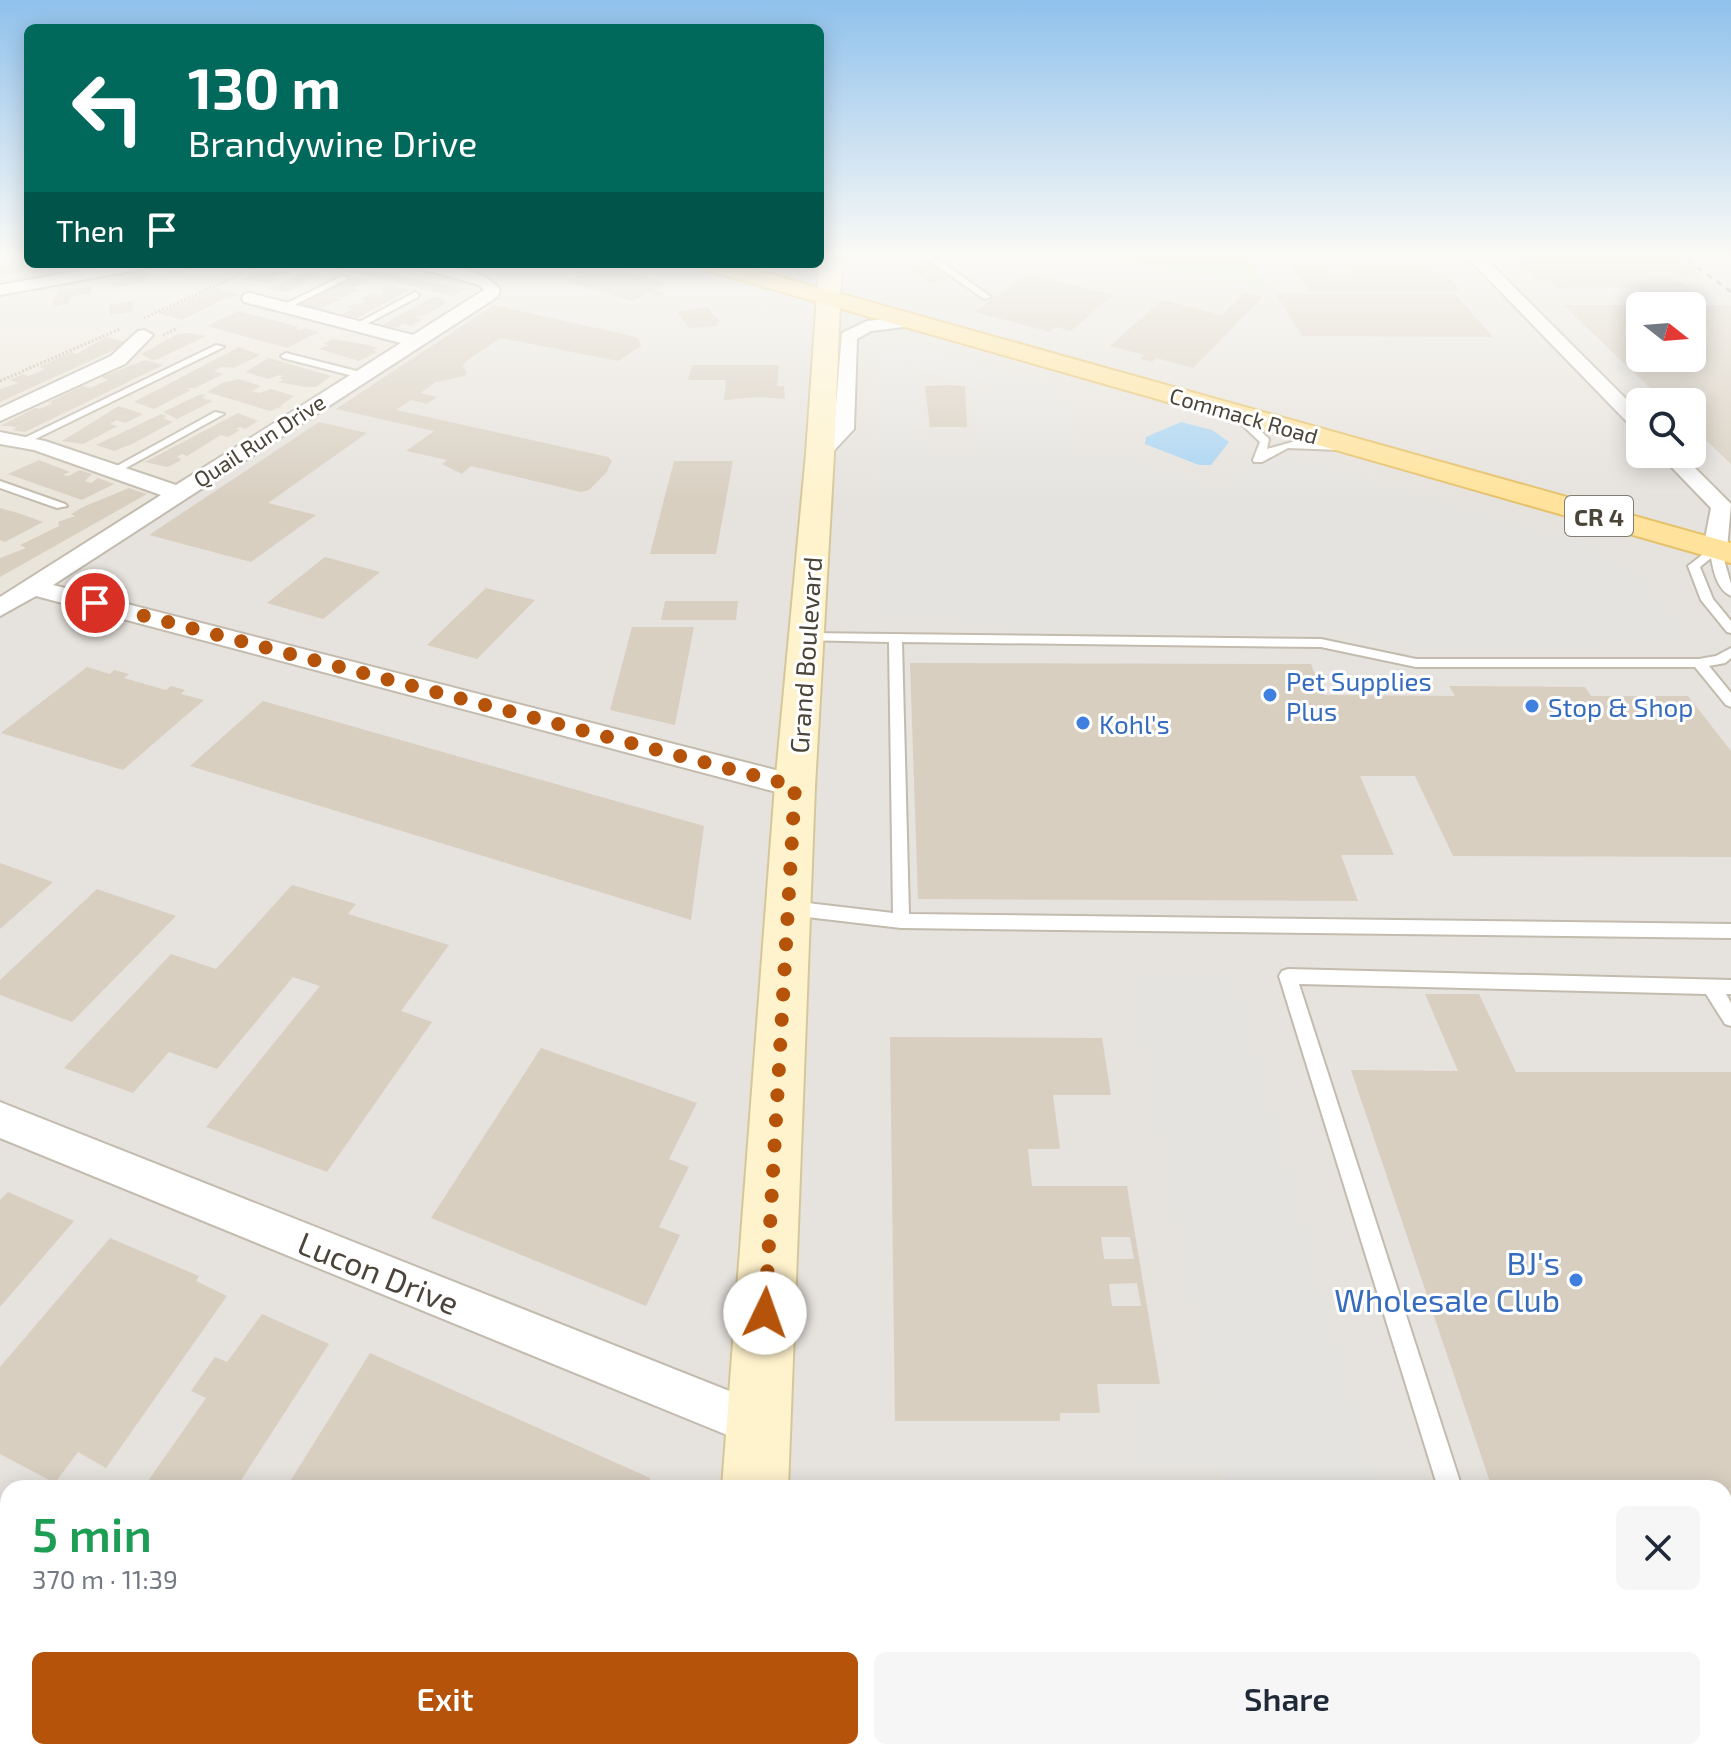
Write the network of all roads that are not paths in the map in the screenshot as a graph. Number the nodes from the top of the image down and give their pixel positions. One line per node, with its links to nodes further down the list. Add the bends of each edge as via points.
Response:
1 (144, 335): 15 (street, via 118,360)
2 (392, 335): 8 (street)
3 (425, 335): 8 (street, Quail Run Drive)
4 (826, 335): 18 (street, Grand Boulevard)
5 (851, 335): 18 (street, via 844,429)
6 (963, 335): 13 (main road, Commack Road / CR 4)
7 (1552, 335): 12 (street)
8 (415, 341): 11 (street, Quail Run Drive)
9 (219, 347): 16 (lane)
10 (286, 356): 11 (lane)
11 (361, 375): 23 (street, Quail Run Drive)
12 (1626, 410)
13 (1236, 413): 17 (main road, Commack Road / CR 4); 17 (lane, via 1265,441 1258,460 1289,443)
14 (219, 414): 21 (lane)
15 (0, 415)
16 (19, 442): 19 (street); 21 (street)
17 (1361, 449): 25 (main road, Commack Road / CR 4)
18 (820, 454): 30 (street, Grand Boulevard)
19 (0, 463)
20 (1683, 468): 25 (street, via 1722,507)
21 (111, 472): 23 (street)
22 (0, 484): 24 (lane)
23 (177, 493): 26 (street, Quail Run Drive)
24 (61, 506)
25 (1723, 551): 27 (lane, via 1722,580); 29 (lane, via 1694,566 1707,600)
26 (32, 587): 28 (street, Quail Run Drive); 35 (street)
27 (1731, 592)
28 (0, 608)
29 (1731, 629)
30 (806, 637): 31 (lane); 35 (street, Grand Boulevard)
31 (895, 638): 33 (lane, via 1321,643 1416,663); 37 (lane)
32 (1731, 652): 33 (lane)
33 (1699, 663): 34 (lane)
34 (1731, 702)
35 (795, 786): 36 (street, Grand Boulevard)
36 (790, 908): 37 (lane); 42 (street, Grand Boulevard)
37 (901, 921): 38 (lane)
38 (1731, 931)
39 (1721, 986): 40 (lane); 44 (lane, via 1288,976)
40 (1731, 1018)
41 (0, 1120): 42 (street, Lucon Drive)
42 (759, 1425): 43 (street, Grand Boulevard)
43 (756, 1480)
44 (1447, 1480)

